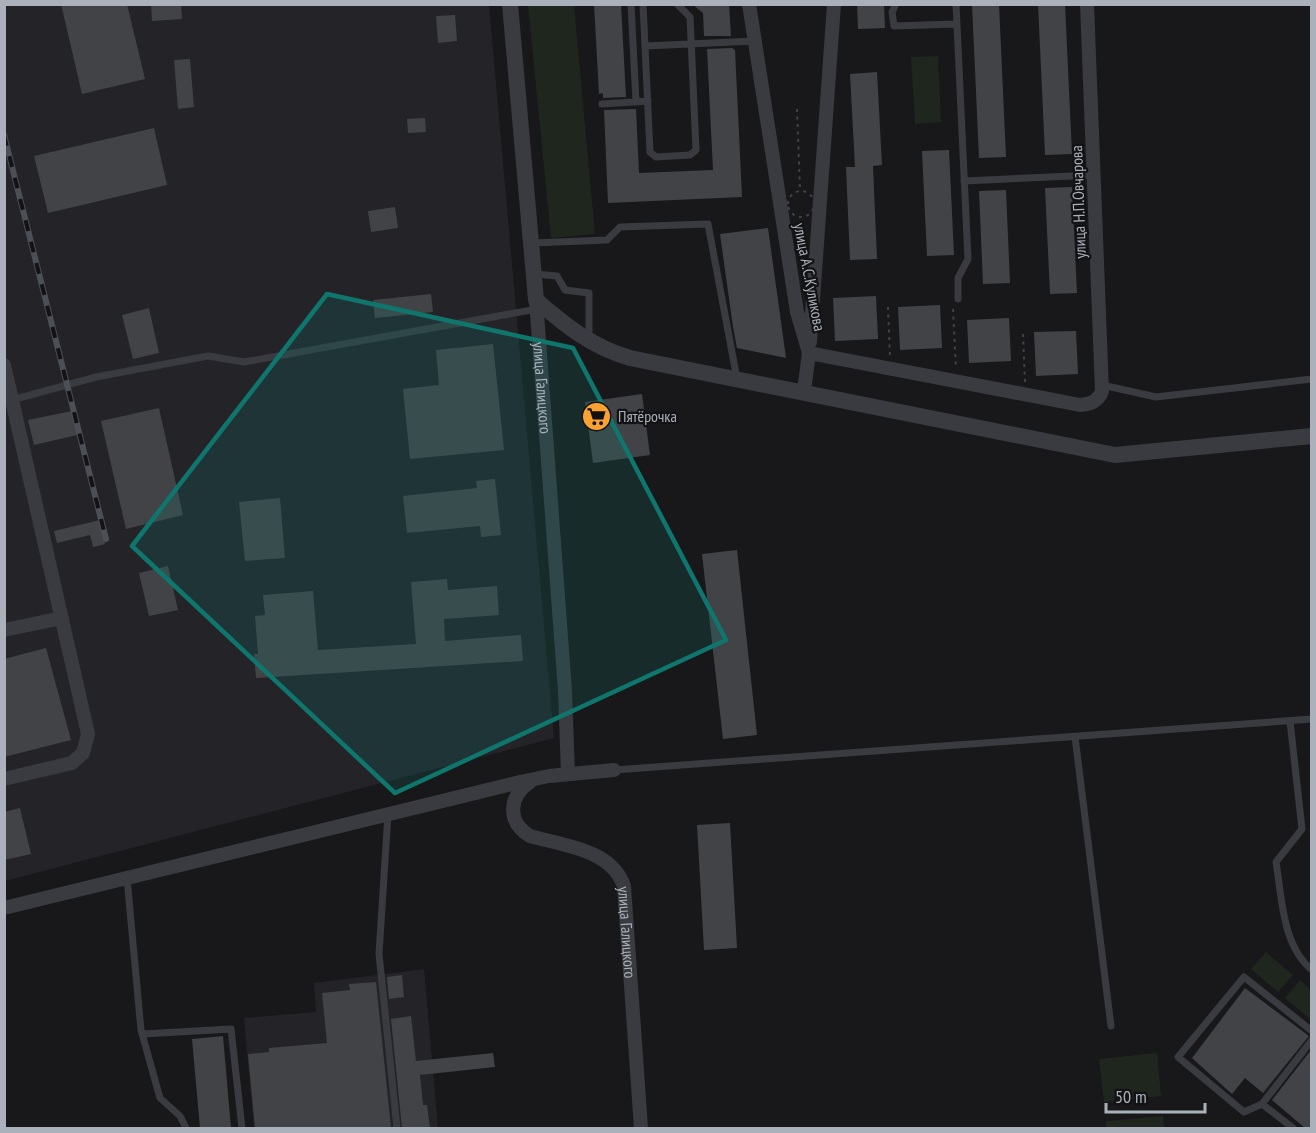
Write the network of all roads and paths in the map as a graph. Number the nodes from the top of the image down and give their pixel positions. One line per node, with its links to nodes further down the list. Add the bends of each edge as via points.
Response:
1 (510, 4): 21 (street, улица Галицкого)
2 (631, 4): 15 (lane)
3 (643, 4): 13 (lane)
4 (678, 4): 12 (lane, via 689,14)
5 (749, 4): 11 (street, улица А.С.Куликова)
6 (834, 4): 28 (street, улица А.С.Куликова)
7 (896, 4): 10 (lane, via 892,12 894,26)
8 (956, 4): 10 (lane)
9 (1087, 4): 18 (street, улица Н.П.Овчарова)
10 (956, 24): 19 (lane)
11 (755, 41): 12 (lane); 28 (street, улица А.С.Куликова, via 797,312)
12 (691, 44): 13 (lane); 14 (lane, via 694,154 652,156)
13 (645, 46): 14 (lane)
14 (648, 101): 15 (lane)
15 (636, 102): 16 (lane)
16 (602, 104)
17 (798, 109): 20 (path)
18 (1094, 175): 19 (lane); 35 (street, улица Н.П.Овчарова)
19 (964, 181): 23 (lane, via 968,259 958,278)
20 (800, 190): 20 (path, via 787,197 790,212 801,217 812,211 813,196)
21 (531, 243): 22 (street, улица Галицкого); 31 (lane, via 607,240 620,227 708,224)
22 (534, 274): 24 (street, улица Галицкого); 27 (lane, via 557,276 566,290 589,293)
23 (958, 299): 33 (path, via 953,305)
24 (536, 305): 27 (street); 37 (lane, via 244,362 208,356 96,377); 45 (street, улица Галицкого)
25 (888, 307): 30 (path)
26 (1023, 334): 36 (path)
27 (589, 342): 31 (street, via 630,358)
28 (809, 353): 30 (street); 34 (street)
29 (4, 364): 37 (street)
30 (891, 368): 33 (street)
31 (737, 379): 34 (street)
32 (1311, 379): 35 (lane, via 1156,397)
33 (957, 381): 36 (street)
34 (804, 391): 38 (street, via 1115,455)
35 (1101, 391): 36 (street, via 1095,402 1080,405)
36 (1026, 394)
37 (12, 400): 39 (street)
38 (1311, 436)
39 (62, 618): 40 (street); 46 (street, via 88,734 83,753 72,763)
40 (4, 630)
41 (1311, 719): 42 (lane)
42 (1290, 721): 43 (lane); 51 (lane, via 1302,829 1276,862 1288,930 1298,959)
43 (1075, 737): 44 (lane); 52 (lane)
44 (614, 770): 45 (street)
45 (568, 774): 47 (street)
46 (4, 779)
47 (534, 779): 48 (street); 60 (street, улица Галицкого, via 518,791 514,800 514,821 521,830 612,863 624,886)
48 (388, 814): 49 (street); 59 (lane, via 379,954)
49 (127, 878): 50 (street); 54 (lane)
50 (4, 908)
51 (1311, 970)
52 (1111, 1026)
53 (1311, 1031): 56 (lane, via 1244,977 1178,1057 1244,1112)
54 (142, 1034): 57 (lane, via 160,1098 180,1116); 58 (lane, via 231,1029)
55 (1311, 1040): 56 (lane)
56 (1262, 1104): 61 (lane)
57 (186, 1128)
58 (242, 1128)
59 (396, 1128)
60 (641, 1128)
61 (1293, 1128)

